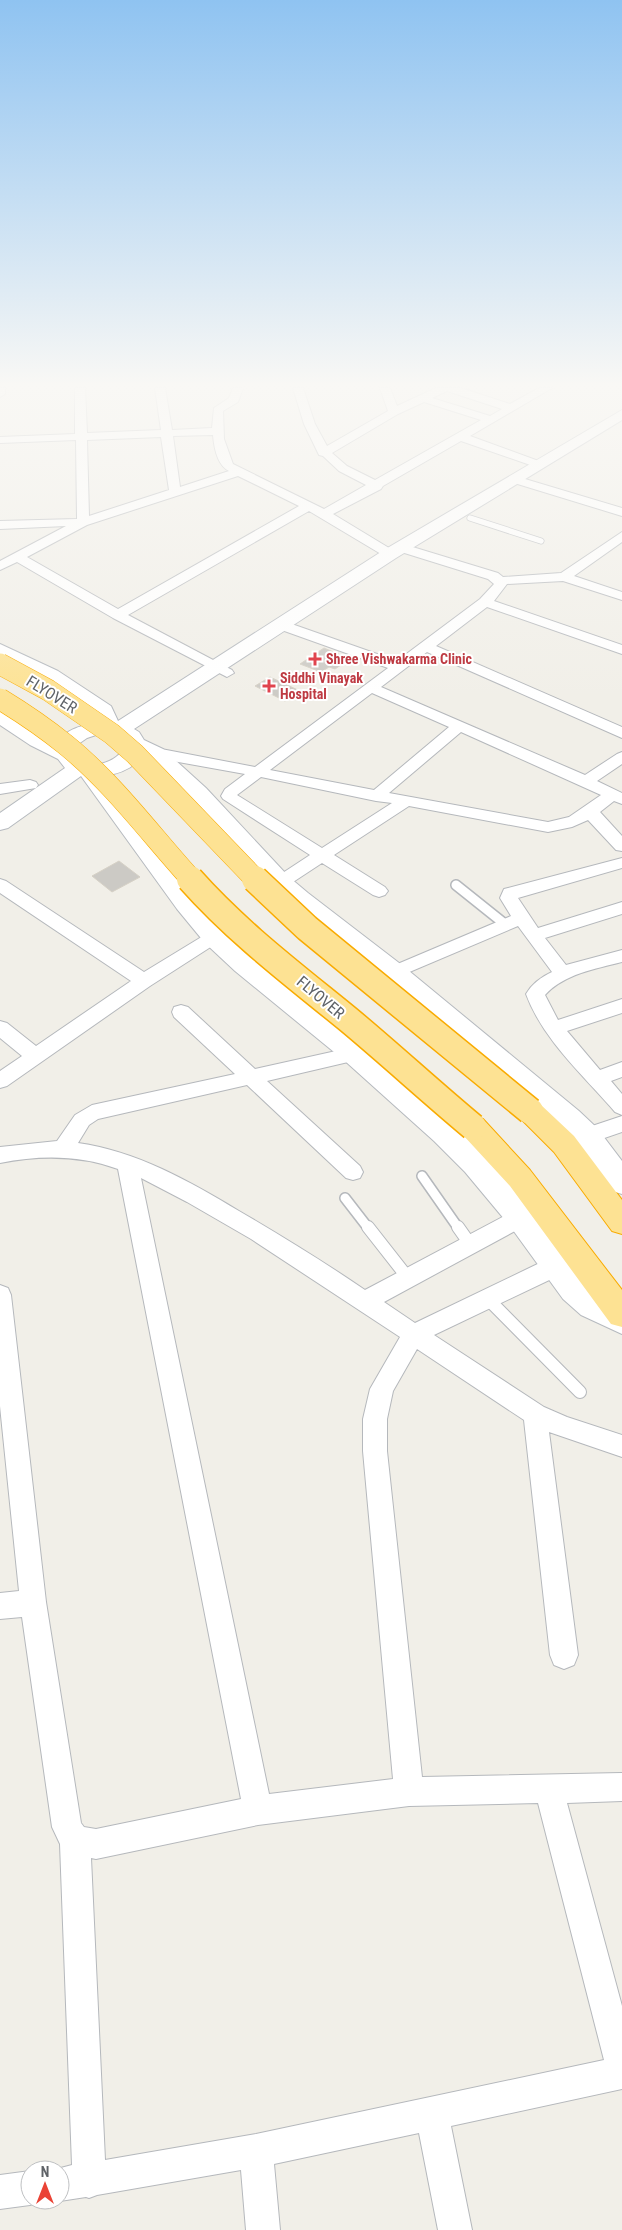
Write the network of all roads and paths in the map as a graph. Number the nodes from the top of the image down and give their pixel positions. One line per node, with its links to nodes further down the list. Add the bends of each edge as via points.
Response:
1 (82, 492): 12 (street)
2 (175, 492): 12 (street)
3 (282, 492): 8 (street)
4 (366, 492): 10 (street)
5 (504, 492): 16 (main road)
6 (507, 492): 11 (main road)
7 (555, 492): 9 (street)
8 (309, 506): 10 (street); 23 (street)
9 (622, 512)
10 (324, 514): 16 (street)
11 (470, 518): 15 (lane); 16 (main road)
12 (83, 522): 13 (street); 17 (street)
13 (0, 525)
14 (622, 536): 19 (street)
15 (541, 540)
16 (402, 551): 20 (street, via 493,576); 24 (main road); 24 (main road)
17 (16, 556): 18 (street); 23 (street)
18 (0, 566)
19 (564, 578): 20 (street); 21 (street)
20 (500, 581): 22 (street, via 501,584)
21 (622, 596)
22 (485, 602): 25 (street); 27 (street)
23 (118, 615): 30 (street)
24 (287, 627): 29 (street); 30 (main road)
25 (425, 646): 29 (street); 35 (street)
26 (0, 650): 36 (main road, via 51,675 104,710)
27 (622, 650)
28 (0, 664): 85 (highway, FLYOVER, bridge, via 48,690 112,734 266,891 307,928 530,1111 564,1144)
29 (397, 666): 31 (street)
30 (221, 670): 36 (main road)
31 (370, 687): 34 (street); 39 (street)
32 (0, 699): 92 (highway, FLYOVER, bridge, via 47,729 85,760 234,925 473,1127 520,1178)
33 (0, 716): 38 (main road)
34 (459, 726): 40 (street); 43 (street)
35 (622, 733)
36 (131, 739): 38 (main road, via 136,751 126,762 106,769); 38 (main road, via 88,730 77,734 65,747); 39 (street); 52 (main road, via 240,836)
37 (622, 757): 40 (street)
38 (75, 762): 41 (main road); 48 (main road); 59 (main road, via 184,904)
39 (259, 772): 43 (street); 50 (street, via 229,796)
40 (586, 781): 44 (street)
41 (30, 785): 42 (street); 46 (main road)
42 (0, 789)
43 (376, 796): 45 (street)
44 (617, 797): 47 (street)
45 (404, 802): 47 (street, via 548,827 565,825); 50 (street)
46 (0, 806)
47 (591, 813): 49 (street)
48 (0, 823)
49 (622, 846)
50 (320, 856): 52 (street); 55 (street)
51 (622, 863): 57 (street, via 510,893)
52 (281, 882): 61 (main road)
53 (456, 884): 57 (lane)
54 (0, 885): 63 (street)
55 (379, 891)
56 (622, 908): 58 (street)
57 (513, 922): 58 (street); 61 (street)
58 (534, 935): 62 (street)
59 (214, 937): 63 (street); 68 (main road)
60 (622, 956): 62 (street)
61 (394, 972): 76 (main road, via 548,1099)
62 (563, 974): 67 (street, via 542,985 535,994 542,1011)
63 (144, 981): 69 (street)
64 (622, 1006): 67 (street)
65 (182, 1012): 71 (street)
66 (0, 1028): 69 (street)
67 (555, 1028): 72 (street)
68 (354, 1054): 71 (street); 84 (main road, via 450,1139)
69 (36, 1056): 73 (street)
70 (622, 1069): 72 (street)
71 (252, 1077): 77 (street, via 92,1113 82,1120); 80 (street)
72 (598, 1078): 74 (street)
73 (0, 1081)
74 (622, 1107)
75 (622, 1124): 76 (street)
76 (586, 1136): 82 (main road)
77 (64, 1149): 78 (street); 79 (street)
78 (0, 1155)
79 (128, 1164): 91 (street, via 195,1195 317,1268); 104 (street)
80 (353, 1172)
81 (422, 1176): 86 (lane)
82 (622, 1183)
83 (345, 1198): 88 (lane)
84 (520, 1218): 86 (street); 87 (main road)
85 (622, 1222)
86 (470, 1244): 88 (street)
87 (556, 1266): 90 (street); 93 (main road, via 574,1290 592,1306)
88 (408, 1278): 91 (street)
89 (0, 1296): 98 (street)
90 (487, 1298): 94 (street); 95 (lane)
91 (365, 1301): 94 (street)
92 (622, 1314)
93 (622, 1320)
94 (414, 1334): 96 (street); 103 (street, via 382,1389 375,1419 376,1461)
95 (580, 1392)
96 (534, 1413): 97 (street); 100 (street)
97 (622, 1446)
98 (33, 1602): 99 (street); 105 (street, via 67,1827)
99 (0, 1606)
100 (564, 1655)
101 (622, 1787): 102 (street)
102 (549, 1789): 103 (street); 106 (street)
103 (409, 1792): 104 (street)
104 (258, 1810): 105 (street, via 96,1844)
105 (75, 1841): 110 (street)
106 (622, 2066)
107 (622, 2073): 108 (street)
108 (432, 2113): 109 (street); 114 (street)
109 (256, 2151): 110 (street); 113 (street)
110 (75, 2183)
111 (20, 2189): 112 (street)
112 (0, 2192)
113 (263, 2230)
114 (455, 2230)

